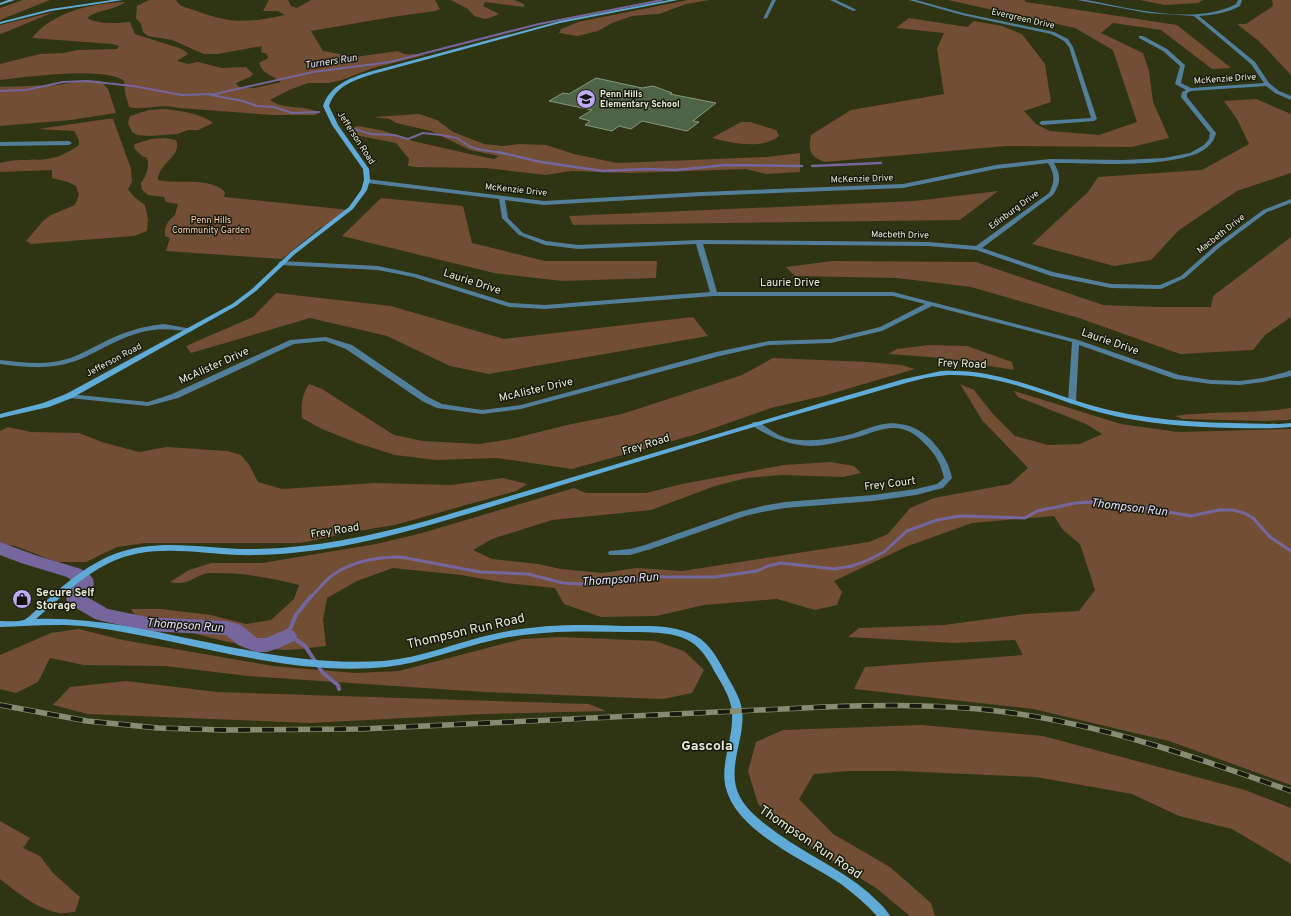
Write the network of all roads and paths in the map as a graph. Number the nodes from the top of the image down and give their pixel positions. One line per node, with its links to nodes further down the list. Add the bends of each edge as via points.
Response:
1 (13, 0): 9 (street)
2 (121, 0): 13 (street, via 51,10)
3 (676, 0): 22 (street, Jefferson Road, via 560,22 371,73 345,83 330,96 327,109 364,165)
4 (774, 0): 12 (street)
5 (832, 0): 10 (street)
6 (912, 0): 18 (street, Evergreen Drive, via 962,14 1052,33 1066,40 1071,47 1094,119)
7 (1079, 0): 11 (street, via 1171,15)
8 (1240, 0): 11 (street, via 1238,5 1220,12)
9 (0, 4)
10 (855, 10)
11 (1195, 15): 15 (street, via 1253,63)
12 (766, 18)
13 (0, 23)
14 (1141, 37): 16 (street, via 1165,50 1183,66 1178,84)
15 (1266, 84): 16 (street, McKenzie Drive); 17 (street)
16 (1190, 90): 21 (street, McKenzie Drive, via 1185,92 1184,96 1213,133 1206,146 1192,154 1137,162)
17 (1291, 98)
18 (1042, 123)
19 (69, 143): 20 (street)
20 (0, 144)
21 (1050, 161): 23 (street, McKenzie Drive, via 996,167 903,186 544,203); 26 (street, Edinburg Drive, via 1058,174 1052,194)
22 (367, 181): 23 (street, McKenzie Drive); 27 (street, Jefferson Road, via 351,208)
23 (502, 198): 25 (street, Macbeth Drive, via 505,218 521,234 545,243 578,247)
24 (1291, 201): 26 (street, Macbeth Drive, via 1265,211 1218,246 1183,277 1161,287 1111,286 1051,274)
25 (698, 242): 26 (street, Macbeth Drive, via 928,244); 28 (street)
26 (977, 248)
27 (281, 263): 28 (street, Laurie Drive, via 378,268 414,275 509,305 545,307); 30 (street, Jefferson Road, via 245,297)
28 (714, 294): 29 (street, Laurie Drive, via 893,294)
29 (931, 304): 31 (street, Laurie Drive); 34 (street, McAlister Drive, via 882,329 831,341 769,343 521,406 482,412 440,406 425,399 349,347 326,339 293,342 175,396 148,404)
30 (190, 330): 32 (street, via 169,326 138,329 75,359 54,365 35,366); 34 (street, Jefferson Road)
31 (1076, 341): 33 (street, Laurie Drive, via 1159,371 1211,382 1240,383 1264,380); 35 (street)
32 (0, 362)
33 (1291, 372)
34 (69, 396): 36 (street, Jefferson Road)
35 (1072, 402): 37 (street, Frey Road, via 993,377 948,373 923,376); 38 (street, Frey Road, via 1109,413 1189,424)
36 (0, 416)
37 (756, 424): 39 (street, Frey Court, via 772,436 806,443 831,442 882,428 905,427 922,436 940,454 948,478 940,486 916,492 762,509 648,548); 40 (street, Frey Road, via 379,536 276,552 173,548 138,550 92,568)
38 (1291, 424)
39 (612, 553)
40 (26, 623): 41 (street, Thompson Run Road); 42 (street, Thompson Run Road, via 90,623 300,662 326,664 386,664 438,653 491,637 531,630 651,629 683,635 707,651 730,688 734,700 737,723 728,775 733,796 740,809 768,833 860,892)
41 (0, 624)
42 (884, 916)

